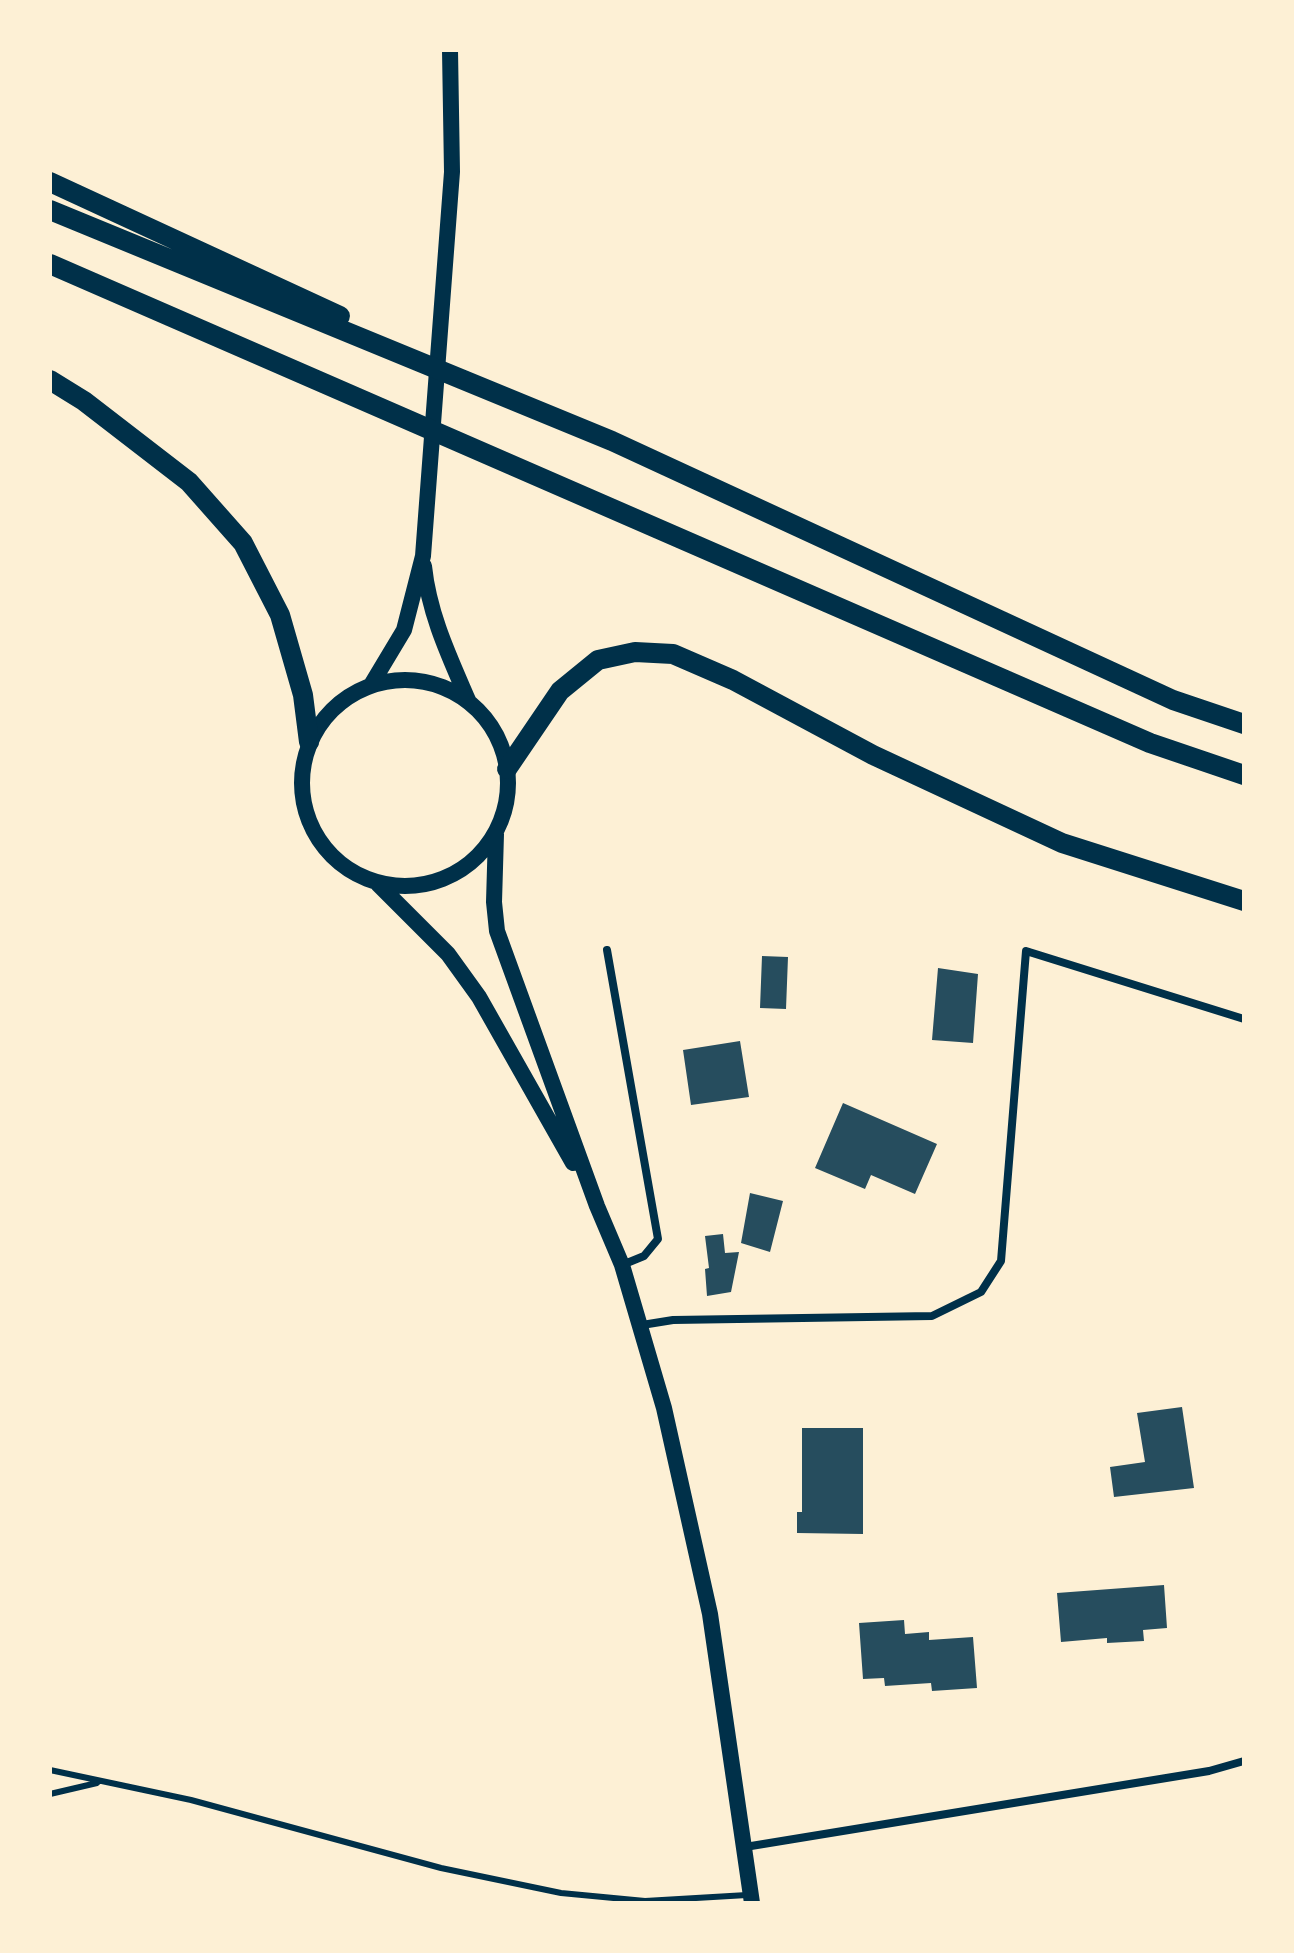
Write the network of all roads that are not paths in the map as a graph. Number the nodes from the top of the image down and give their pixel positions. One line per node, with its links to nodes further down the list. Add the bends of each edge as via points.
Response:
1 (438, 50): 3 (main road)
2 (450, 50): 3 (main road)
3 (451, 126): 9 (main road, via 448,240)
4 (50, 182): 8 (main road)
5 (50, 210): 8 (main road)
6 (50, 264): 15 (main road, via 1150,743)
7 (50, 380): 13 (main road, via 189,482 243,543 280,615 303,695)
8 (612, 441): 12 (main road, via 1173,700)
9 (423, 556): 10 (main road, via 404,630); 11 (main road, via 427,597)
10 (371, 685): 11 (main road, via 404,679 427,682); 13 (main road, via 345,697)
11 (468, 700): 14 (main road, via 501,743)
12 (1244, 724)
13 (309, 742): 17 (main road, via 301,776 305,812 320,843 346,868)
14 (507, 769): 16 (main road, via 507,803); 18 (main road, via 560,691 598,660 635,652 673,654 1062,843)
15 (1244, 775)
16 (496, 834): 17 (main road, via 474,861 445,879 412,887); 21 (main road, via 497,931)
17 (378, 884): 21 (main road, via 448,954 479,997)
18 (1244, 901)
19 (607, 950): 22 (street, via 658,1239 644,1256)
20 (1244, 1019): 23 (street, via 1026,951 1001,1261 981,1292 932,1316 673,1320)
21 (597, 1206): 22 (main road)
22 (622, 1265): 23 (main road)
23 (642, 1325): 28 (main road, via 710,1614)
24 (1244, 1761): 28 (street)
25 (50, 1770): 26 (lane)
26 (100, 1782): 27 (lane); 29 (lane, via 561,1893 645,1901)
27 (50, 1794)
28 (745, 1847): 29 (main road)
29 (752, 1899)

